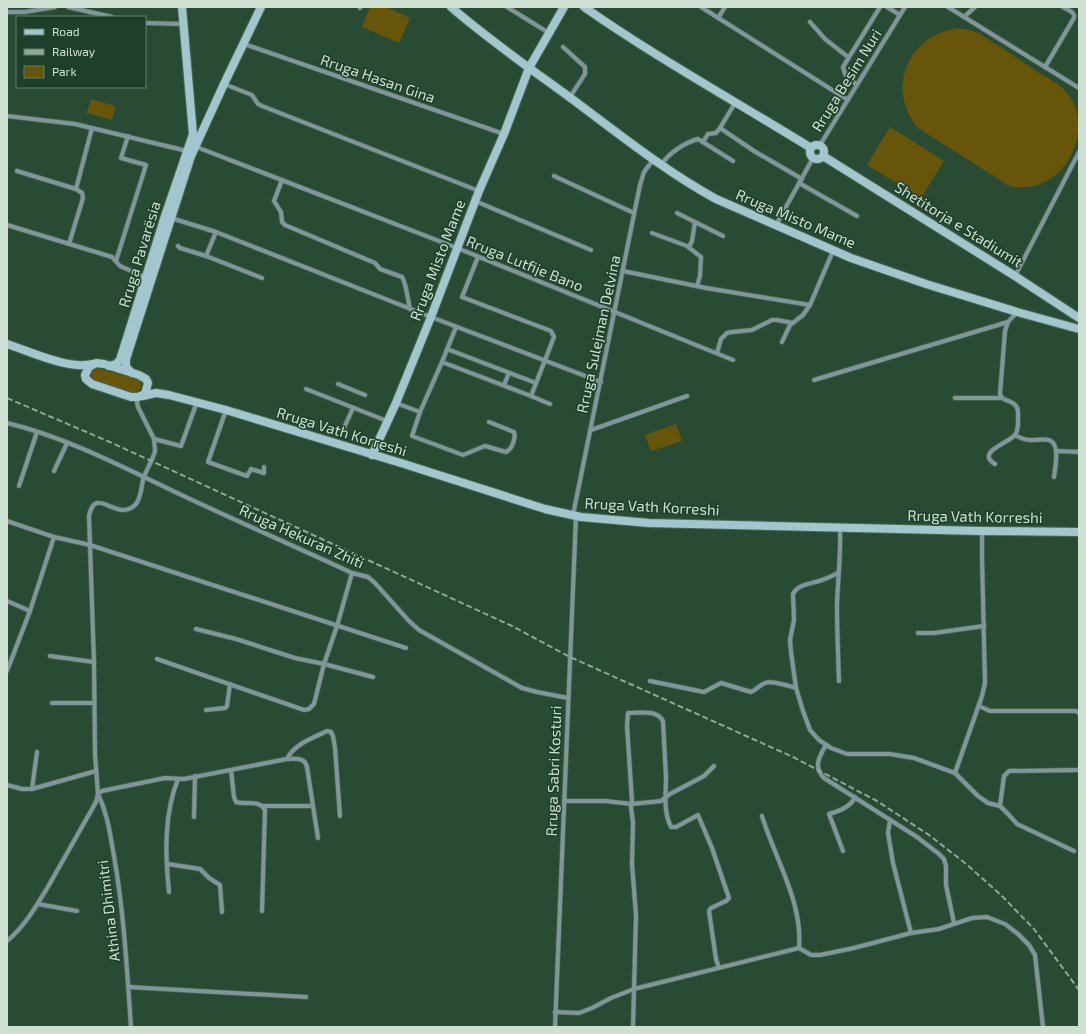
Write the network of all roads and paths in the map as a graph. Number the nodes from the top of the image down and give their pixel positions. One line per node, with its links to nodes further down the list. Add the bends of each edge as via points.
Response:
1 (54, 7): 18 (street, via 26,12)
2 (68, 7): 20 (street)
3 (182, 7): 25 (main road)
4 (261, 7): 27 (main road)
5 (451, 7): 31 (main road, Rruga Misto Mame)
6 (507, 7): 26 (street)
7 (564, 7): 26 (main road, Rruga Misto Mame)
8 (568, 7): 31 (main road, Rruga Misto Mame)
9 (584, 7): 37 (main road)
10 (701, 7): 22 (street)
11 (726, 7): 22 (street)
12 (880, 7): 29 (street)
13 (888, 7): 19 (street)
14 (905, 7): 19 (street, Rruga Besim Nuri)
15 (948, 7): 21 (street)
16 (974, 7): 21 (street)
17 (1063, 7): 30 (street, via 1072,12 1074,18)
18 (7, 12)
19 (900, 15): 33 (street, Rruga Besim Nuri)
20 (108, 16)
21 (964, 17): 30 (street)
22 (718, 18): 36 (street)
23 (810, 22): 29 (street, via 825,39)
24 (146, 23): 25 (street)
25 (184, 24): 40 (main road)
26 (549, 33): 31 (main road, Rruga Misto Mame)
27 (244, 44): 32 (main road); 43 (street, Rruga Hasan Gina)
28 (563, 47): 35 (street, via 585,67 585,74)
29 (848, 57): 33 (street, via 843,67 845,74)
30 (1045, 67): 34 (street)
31 (529, 71): 35 (main road, Rruga Misto Mame); 43 (main road, Rruga Misto Mame)
32 (224, 84): 41 (main road); 60 (street, via 252,95 262,106)
33 (857, 85): 36 (street, Rruga Besim Nuri)
34 (1079, 88)
35 (570, 98): 52 (main road, Rruga Misto Mame)
36 (848, 100): 46 (street, Rruga Besim Nuri)
37 (735, 103): 42 (street); 48 (main road)
38 (7, 116): 39 (street, Rruga Lutfije Bano)
39 (92, 128): 44 (street, Rruga Lutfije Bano); 59 (street)
40 (194, 128): 41 (main road, via 198,132); 47 (main road)
41 (203, 128): 47 (main road)
42 (720, 128): 45 (street, via 716,133 708,134); 58 (street)
43 (504, 134): 60 (main road, Rruga Misto Mame)
44 (128, 136): 47 (street, Rruga Lutfije Bano); 80 (street, via 121,158 146,165)
45 (703, 142): 53 (street); 54 (street, via 698,139 687,143 668,157)
46 (820, 145): 48 (main road); 50 (main road, via 824,150)
47 (191, 148): 57 (street, Rruga Lutfije Bano); 65 (main road, Rruga Pavarësia); 83 (main road, Rruga Pavarësia)
48 (811, 148): 51 (main road, via 809,154)
49 (1079, 152): 82 (street)
50 (823, 156): 51 (main road, via 819,159); 82 (main road, Shetitorja e Stadiumit)
51 (813, 158): 58 (street)
52 (653, 160): 54 (main road, Rruga Misto Mame); 62 (street, Rruga Sulejman Delvina, via 644,172)
53 (733, 161)
54 (661, 166): 68 (main road, Rruga Misto Mame, via 716,199)
55 (17, 171): 59 (street)
56 (554, 176): 62 (street)
57 (282, 180): 75 (street, Rruga Lutfije Bano); 87 (street, via 274,201 282,212 282,222 402,277)
58 (800, 181): 64 (street); 68 (street)
59 (76, 189): 72 (street, via 82,193 83,198)
60 (479, 191): 61 (main road, Rruga Misto Mame)
61 (475, 201): 75 (main road, Rruga Misto Mame); 76 (street)
62 (634, 213): 81 (street, Rruga Sulejman Delvina)
63 (677, 213): 66 (street)
64 (858, 216)
65 (171, 218): 69 (street); 106 (main road, Rruga Pavarësia, via 126,359 126,367)
66 (695, 222): 71 (street); 74 (street)
67 (7, 225): 72 (street)
68 (776, 225): 77 (main road, Rruga Misto Mame)
69 (216, 232): 78 (street); 87 (street)
70 (652, 233): 74 (street)
71 (724, 236)
72 (69, 244): 80 (street, via 112,257)
73 (178, 246): 78 (street)
74 (689, 247): 85 (street, via 701,257)
75 (457, 248): 79 (street, Rruga Lutfije Bano); 90 (main road, Rruga Misto Mame)
76 (591, 250)
77 (833, 251): 86 (street); 89 (main road, Rruga Misto Mame, via 926,284)
78 (206, 256): 84 (street)
79 (478, 256): 88 (street, Rruga Lutfije Bano); 101 (street, via 462,297 551,331 554,337)
80 (116, 261): 83 (street, via 120,266)
81 (623, 271): 85 (street); 88 (street, Rruga Sulejman Delvina)
82 (1015, 276): 91 (main road, Shetitorja e Stadiumit)
83 (145, 277): 105 (main road, Rruga Pavarësia, via 120,360)
84 (262, 278)
85 (697, 286): 86 (street)
86 (810, 305): 93 (street)
87 (410, 309): 90 (street)
88 (614, 312): 99 (street, Rruga Lutfije Bano); 111 (street, Rruga Sulejman Delvina)
89 (1017, 312): 92 (street); 95 (main road, Rruga Misto Mame)
90 (431, 318): 94 (street); 124 (main road, Rruga Misto Mame)
91 (1079, 318)
92 (1008, 322): 110 (street); 122 (street, via 1004,342 1000,394)
93 (793, 323): 96 (street); 99 (street, via 772,320 752,330 727,333 721,339)
94 (456, 327): 98 (street); 101 (street)
95 (1079, 330)
96 (782, 342)
97 (7, 344): 102 (main road)
98 (447, 349): 103 (street); 107 (street)
99 (717, 353): 100 (street, Rruga Lutfije Bano)
100 (733, 360)
101 (545, 361): 111 (street); 112 (street)
102 (62, 362): 104 (main road); 108 (main road)
103 (442, 362): 114 (street); 128 (street)
104 (93, 364): 105 (main road, Rruga Vath Korreshi); 108 (main road, via 85,375)
105 (109, 366): 106 (main road, Rruga Vath Korreshi)
106 (132, 373): 109 (main road, Rruga Vath Korreshi)
107 (509, 373): 112 (street); 114 (street)
108 (86, 379): 118 (main road, Rruga Vath Korreshi, via 90,384 119,394)
109 (146, 380): 116 (main road, Rruga Vath Korreshi); 118 (main road, via 147,388)
110 (814, 380)
111 (601, 382): 133 (street, Rruga Sulejman Delvina)
112 (536, 383): 119 (street)
113 (338, 384): 117 (street)
114 (504, 385): 119 (street)
115 (306, 389): 126 (street)
116 (169, 395): 118 (main road, Rruga Vath Korreshi, via 156,393); 123 (main road, Rruga Vath Korreshi)
117 (365, 395)
118 (140, 396): 136 (street, via 138,406)
119 (531, 396): 125 (street)
120 (687, 396): 133 (street)
121 (955, 398): 122 (street)
122 (1002, 398): 135 (street, via 1016,405 1018,409 1018,429)
123 (197, 402): 127 (main road, Rruga Vath Korreshi); 136 (street, via 181,446)
124 (396, 402): 128 (street); 129 (main road, Rruga Misto Mame)
125 (550, 404)
126 (353, 408): 129 (street); 132 (street)
127 (226, 410): 140 (main road, Rruga Vath Korreshi); 142 (street, via 208,462 248,476 251,469 264,473)
128 (420, 412): 130 (street, via 412,436 463,455 485,446 506,452 511,448 514,432)
129 (387, 421): 140 (main road, Rruga Misto Mame)
130 (490, 422)
131 (7, 423): 134 (street, Rruga Hekuran Zhiti)
132 (343, 430)
133 (591, 430): 147 (street, Rruga Sulejman Delvina)
134 (37, 432): 137 (street, Rruga Hekuran Zhiti); 146 (street)
135 (1015, 435): 138 (street, via 1028,440 1048,439 1055,444); 141 (street, via 990,453 989,458)
136 (154, 439): 144 (street, via 154,452)
137 (67, 443): 143 (street); 144 (street, Rruga Hekuran Zhiti, via 102,456)
138 (1056, 451): 139 (street); 145 (street)
139 (1079, 452)
140 (372, 455): 147 (main road, Rruga Vath Korreshi)
141 (995, 464)
142 (264, 467)
143 (54, 471)
144 (144, 477): 153 (street, via 140,495 131,508 122,510 100,503 95,503 91,507); 154 (street, Rruga Hekuran Zhiti)
145 (1054, 477)
146 (19, 486)
147 (575, 516): 149 (main road, Rruga Vath Korreshi, via 649,522); 173 (street, Rruga Sabri Kosturi)
148 (7, 521): 152 (street)
149 (840, 527): 150 (main road, Rruga Vath Korreshi); 155 (street)
150 (982, 531): 151 (main road, Rruga Vath Korreshi); 159 (street)
151 (1079, 532)
152 (54, 538): 153 (street); 157 (street)
153 (90, 545): 158 (street); 165 (street)
154 (352, 573): 158 (street); 173 (street, Rruga Hekuran Zhiti, via 375,583 419,630 522,688)
155 (838, 573): 169 (street); 172 (street, via 801,586 793,594 794,620 790,652)
156 (7, 601): 157 (street)
157 (30, 611): 167 (street)
158 (337, 626): 162 (street); 166 (street)
159 (984, 626): 161 (street); 176 (street, via 985,683)
160 (196, 629): 166 (street)
161 (918, 633)
162 (406, 648)
163 (50, 656): 165 (street)
164 (157, 659): 171 (street)
165 (94, 662): 174 (street)
166 (324, 664): 168 (street); 171 (street, via 314,704 309,710)
167 (7, 671)
168 (373, 678)
169 (839, 680)
170 (650, 681): 172 (street, via 704,692 721,683 752,692 765,683 772,682)
171 (230, 684): 177 (street, via 228,706)
172 (796, 688): 179 (street, via 810,730)
173 (568, 698): 194 (street, Rruga Sabri Kosturi)
174 (94, 703): 175 (street); 185 (street)
175 (52, 704)
176 (979, 706): 178 (street, via 990,711); 186 (street)
177 (206, 710)
178 (1079, 713)
179 (826, 746): 186 (street, via 847,754 890,754 914,758); 192 (street, via 819,756 818,772)
180 (37, 752): 190 (street)
181 (287, 759): 183 (street); 199 (street, via 295,747 327,731 331,732 335,748); 203 (street, via 304,760 306,763)
182 (714, 766): 193 (street, via 704,776)
183 (232, 770): 187 (street); 196 (street, via 236,802)
184 (1079, 770): 198 (street, via 1009,771 1004,776)
185 (96, 771): 190 (street); 191 (street)
186 (955, 773): 198 (street, via 978,796 988,803)
187 (195, 776): 188 (street); 201 (street)
188 (178, 779): 191 (street, via 165,778); 206 (street, via 169,813)
189 (7, 785): 190 (street)
190 (32, 790)
191 (98, 792): 208 (street, via 96,802); 217 (street, Athina Dhimitri, via 106,810 117,874)
192 (855, 797): 202 (street); 204 (street, via 853,802 840,811 829,814)
193 (665, 799): 195 (street); 195 (street, via 663,721 654,713 628,713); 216 (street, via 671,826 676,827 698,815 728,898 710,911)
194 (564, 801): 195 (street); 220 (street, Rruga Sabri Kosturi)
195 (632, 804): 218 (street, via 632,864 636,915)
196 (263, 806): 197 (street); 210 (street, via 266,814)
197 (310, 806)
198 (1000, 806): 205 (street, via 1017,824)
199 (340, 816)
200 (762, 816): 215 (street, via 793,900 799,925)
201 (194, 818)
202 (890, 820): 212 (street, via 918,837 944,859 946,885); 213 (street, via 888,833 893,863)
203 (318, 838)
204 (843, 851)
205 (1074, 851)
206 (168, 864): 207 (street); 211 (street, via 200,869 218,883)
207 (170, 892)
208 (38, 904): 209 (street); 214 (street, via 16,934)
209 (77, 911)
210 (262, 911)
211 (222, 912)
212 (954, 923): 213 (street, via 939,929); 224 (street, via 972,918 995,919 1014,930 1029,945 1035,955)
213 (911, 933): 215 (street, via 820,955 811,955)
214 (7, 941)
215 (799, 948): 216 (street)
216 (719, 968): 218 (street)
217 (128, 987): 219 (street); 221 (street, Athina Dhimitri)
218 (634, 989): 220 (street, via 579,1013); 223 (street)
219 (306, 997)
220 (555, 1012): 222 (street, Rruga Sabri Kosturi)
221 (131, 1027)
222 (555, 1027)
223 (633, 1027)
224 (1043, 1027)

